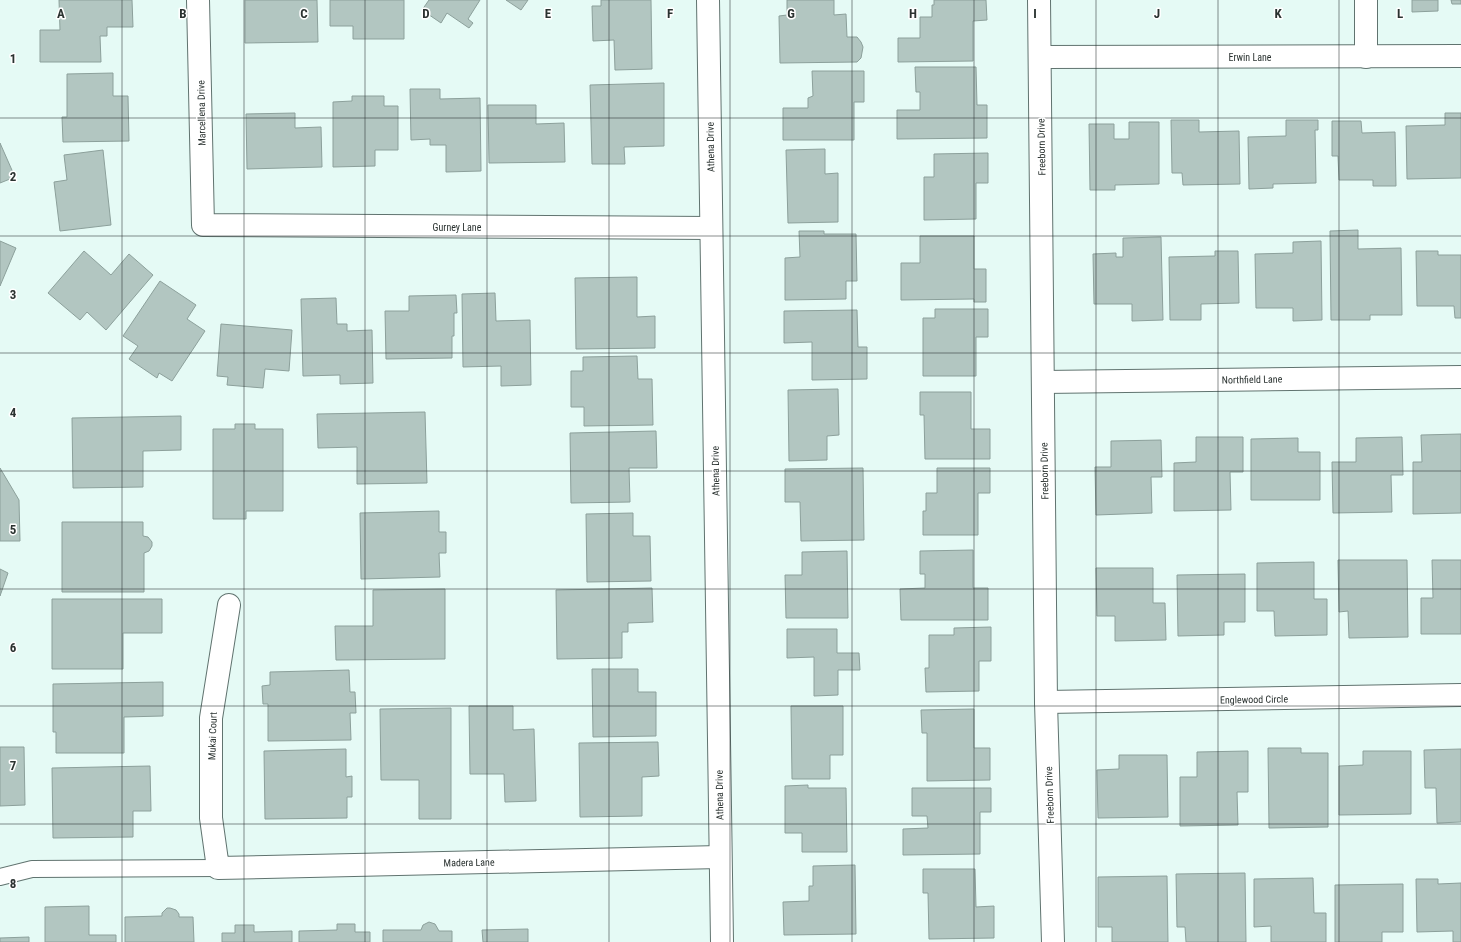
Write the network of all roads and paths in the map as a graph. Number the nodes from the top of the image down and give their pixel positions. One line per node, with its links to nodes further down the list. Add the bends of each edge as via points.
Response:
1 (198, 0): 8 (street, Marcellena Drive)
2 (708, 0): 9 (street, Athena Drive)
3 (1039, 0): 6 (street, Freeborn Drive)
4 (1366, 0): 7 (street)
5 (1461, 56): 7 (street, Erwin Lane)
6 (1040, 57): 7 (street, Erwin Lane); 11 (street, Freeborn Drive)
7 (1366, 57)
8 (203, 225): 9 (street, Gurney Lane)
9 (711, 228): 15 (street, Athena Drive)
10 (1461, 377): 11 (street, Northfield Lane)
11 (1043, 382): 14 (street, Freeborn Drive)
12 (229, 605): 16 (street, Mukai Court, via 211,718 211,818)
13 (1461, 695): 14 (street, Englewood Circle)
14 (1046, 702): 19 (street, Freeborn Drive)
15 (720, 857): 16 (street, Madera Lane); 18 (street, Athena Drive)
16 (218, 868): 17 (lane, via 32,869)
17 (0, 877)
18 (722, 942)
19 (1053, 942)

